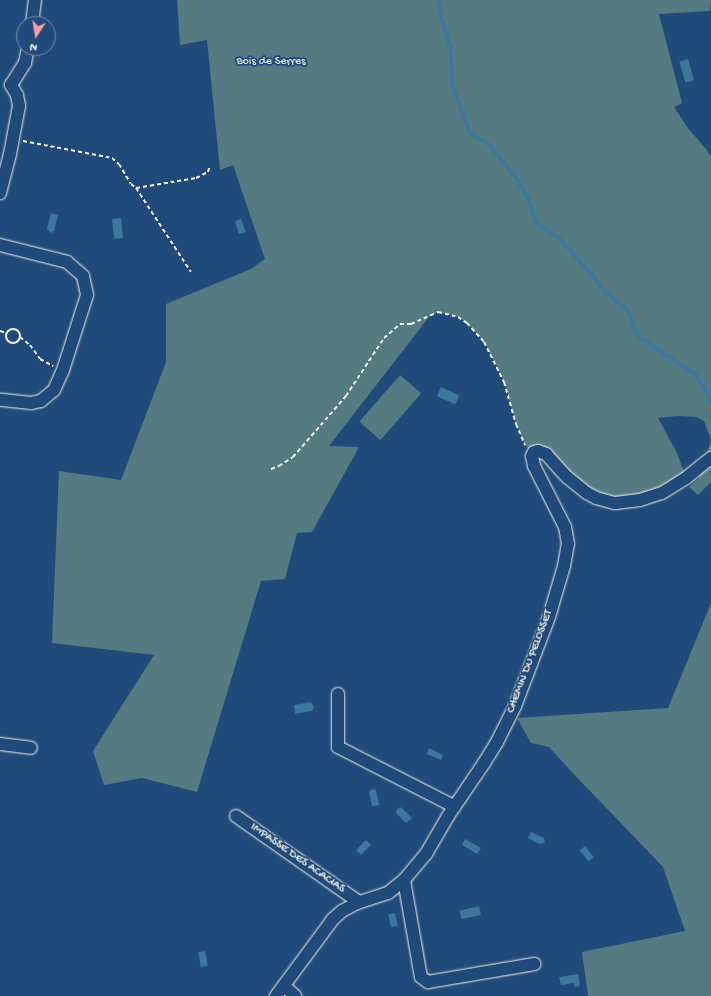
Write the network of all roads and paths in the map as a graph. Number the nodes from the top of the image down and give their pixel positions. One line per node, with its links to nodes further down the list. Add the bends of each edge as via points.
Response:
1 (35, 0): 2 (street)
2 (33, 16)
3 (27, 56): 4 (street, via 26,63)
4 (5, 83): 5 (street, via 17,95 19,106)
5 (13, 139): 7 (path, via 112,158); 8 (street)
6 (210, 165): 7 (path, via 208,172 196,178)
7 (136, 188): 10 (path)
8 (0, 193)
9 (0, 245): 14 (street, via 67,262 83,276 86,294)
10 (191, 272)
11 (0, 331): 12 (path)
12 (7, 333): 13 (path, via 12,329 16,330); 13 (path, via 7,340 11,342 18,341)
13 (20, 337): 14 (path, via 43,362)
14 (63, 370): 15 (street, via 54,390 41,400 30,403)
15 (0, 400)
16 (533, 453): 17 (street, via 538,451 546,454 583,490 596,498 615,503 640,500 662,493); 18 (path, via 524,444 504,382 484,342 458,317 438,312 411,324 400,324 384,338 346,396 293,457); 22 (street, CHEMIN DU PELOSSET, via 534,466 567,532 568,544 564,566 549,617 515,706 498,742)
17 (711, 458)
18 (271, 469)
19 (338, 694): 22 (street, via 338,747)
20 (0, 744): 21 (street)
21 (31, 748)
22 (455, 807): 24 (street, CHEMIN DU PELOSSET, via 426,854)
23 (236, 816): 25 (street, IMPASSE DES ACACIAS)
24 (404, 880): 25 (street, CHEMIN DU PELOSSET, via 388,893); 26 (street, via 421,978 428,982)
25 (359, 902): 27 (street, CHEMIN DU PELOSSET, via 333,919)
26 (534, 964)
27 (284, 986): 28 (street, CHEMIN DU PELOSSET); 29 (street)
28 (276, 996)
29 (295, 996)

